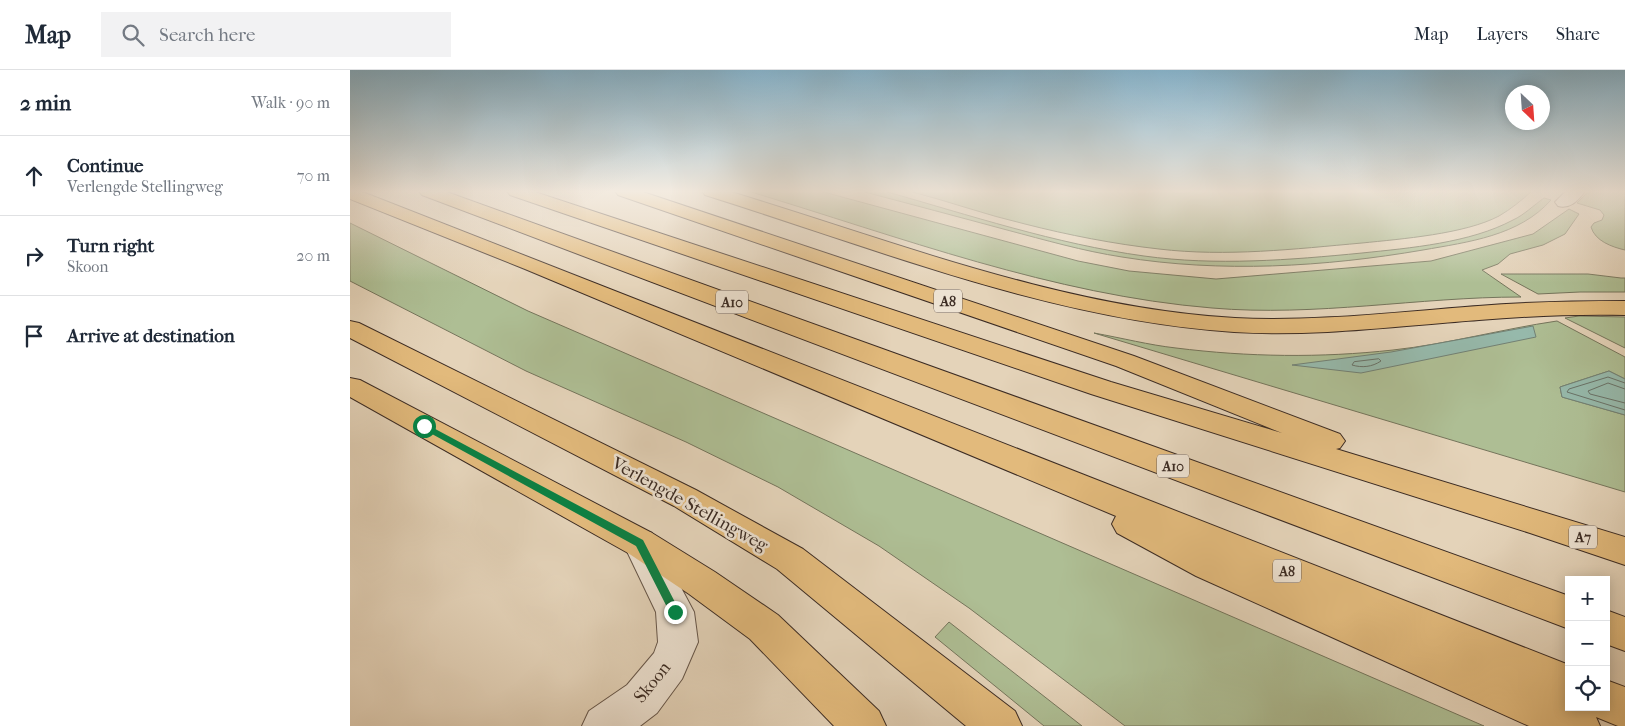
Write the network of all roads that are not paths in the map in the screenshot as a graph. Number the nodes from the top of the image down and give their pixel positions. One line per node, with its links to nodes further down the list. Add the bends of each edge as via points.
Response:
1 (421, 222): 9 (main road, A8)
2 (511, 222): 13 (main road, A10)
3 (607, 222): 10 (main road, A8, via 1101,388)
4 (714, 222): 10 (main road, A8, via 1125,361)
5 (808, 222): 6 (main road, A8, via 1026,290 1103,308 1235,325 1287,326 1560,308)
6 (1625, 308)
7 (350, 328): 21 (main road, Verlengde Stellingweg, via 684,498 790,559)
8 (350, 386): 11 (main road)
9 (1005, 457): 16 (main road, A8); 22 (main road, A8, via 1209,566)
10 (1541, 523): 12 (main road, A7)
11 (640, 543): 19 (street, Skoon, via 675,612 678,642 668,666 642,699); 20 (main road, via 764,627)
12 (1625, 551)
13 (1565, 612)
14 (1610, 628): 15 (main road)
15 (1625, 634)
16 (1565, 683)
17 (1610, 702): 18 (main road)
18 (1625, 708)
19 (604, 726)
20 (864, 726)
21 (1000, 726)
22 (1578, 726)

